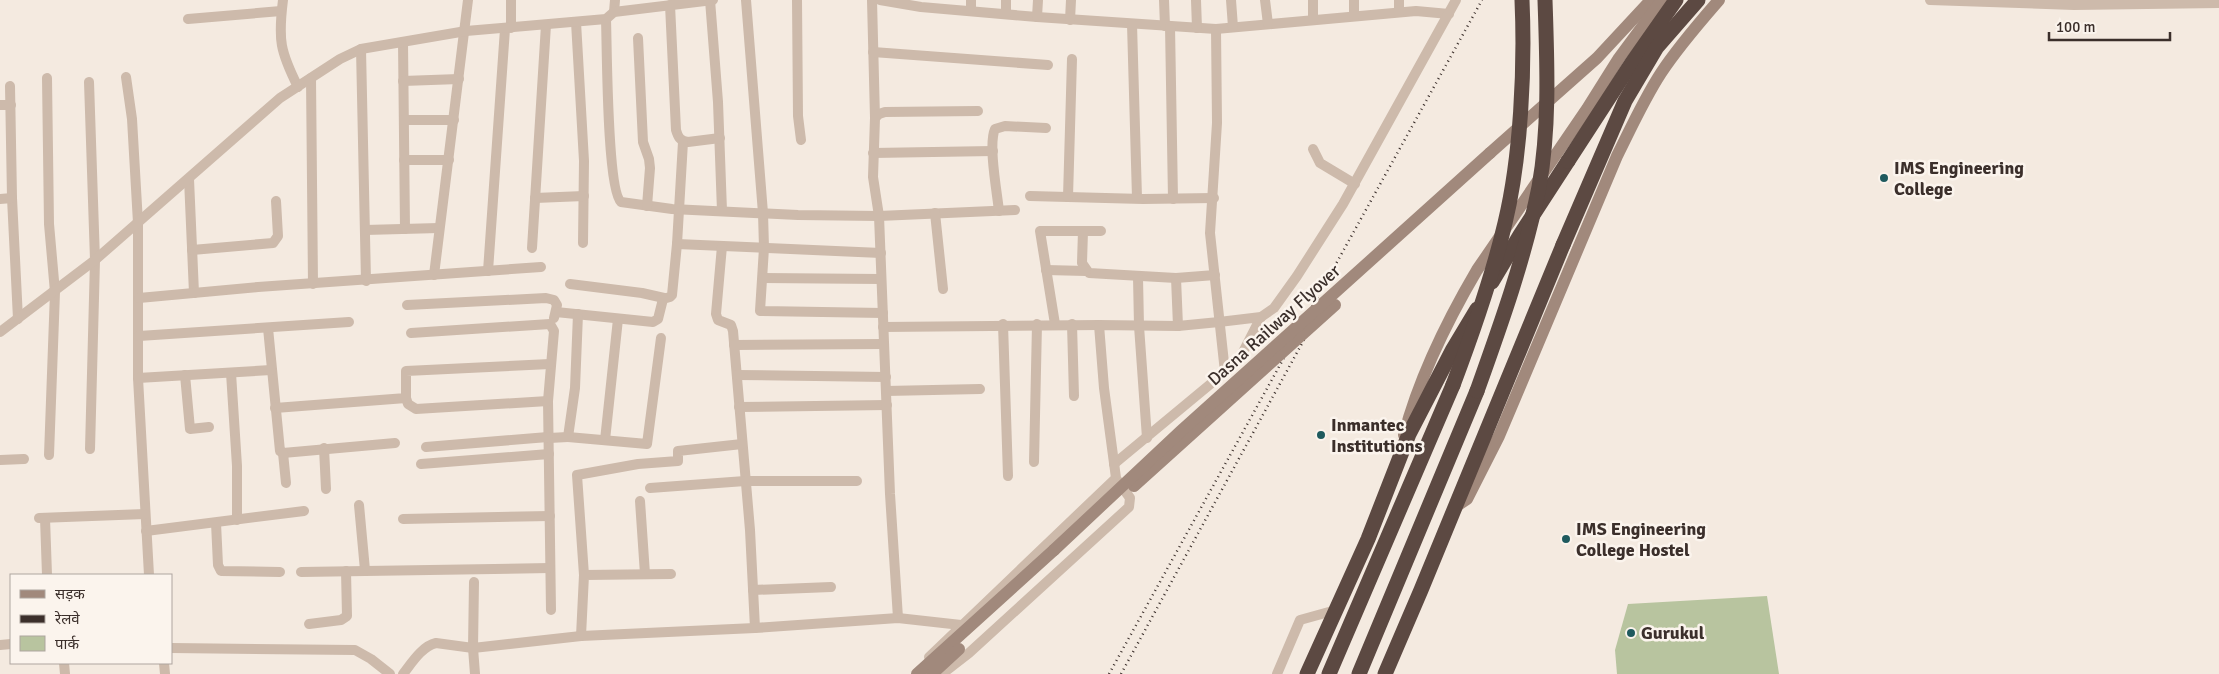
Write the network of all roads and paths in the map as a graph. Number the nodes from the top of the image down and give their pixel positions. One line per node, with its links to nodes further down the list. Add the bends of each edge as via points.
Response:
1 (283, 0): 32 (street)
2 (468, 0): 52 (street)
3 (511, 0): 50 (street)
4 (615, 0): 37 (street)
5 (711, 0): 26 (street); 78 (street)
6 (746, 0): 103 (street)
7 (797, 0): 79 (street)
8 (872, 0): 56 (street)
9 (880, 0): 28 (street)
10 (971, 0): 33 (street)
11 (1006, 0): 35 (street)
12 (1038, 0): 39 (street)
13 (1071, 0): 41 (street)
14 (1164, 0): 47 (street)
15 (1196, 0): 49 (street)
16 (1231, 0): 48 (street)
17 (1265, 0): 45 (street)
18 (1313, 0): 42 (street)
19 (1354, 0): 38 (street)
20 (1399, 0): 34 (street)
21 (1456, 0): 36 (street)
22 (1522, 0): 77 (highway, bridge)
23 (1545, 0): 247 (highway, bridge, via 1547,74 1539,186 1514,283 1477,391)
24 (1719, 0): 31 (main road)
25 (1930, 0): 29 (street, via 2074,6)
26 (682, 2): 30 (street)
27 (1663, 2): 31 (main road); 57 (main road); 77 (main road, Dasna Railway Flyover, bridge, via 1620,35); 197 (highway, bridge, via 1626,71 1520,235 1453,349 1409,434)
28 (921, 3): 33 (street)
29 (2219, 3)
30 (670, 5): 37 (street); 80 (street, via 676,130)
31 (1700, 10): 75 (main road); 207 (highway, bridge, via 1657,48 1625,101)
32 (281, 11): 40 (street); 67 (street, via 281,48)
33 (971, 11): 35 (street)
34 (1399, 12): 36 (street); 38 (street)
35 (1006, 14): 39 (street)
36 (1449, 14): 87 (street)
37 (610, 16): 43 (street); 98 (street, via 615,192 621,202)
38 (1354, 16): 42 (street)
39 (1038, 17): 41 (street)
40 (188, 19)
41 (1070, 20): 44 (street)
42 (1313, 20): 45 (street)
43 (576, 22): 46 (street); 88 (street)
44 (1132, 24): 47 (street); 93 (street)
45 (1268, 24): 48 (street)
46 (546, 25): 50 (street); 92 (street)
47 (1167, 26): 49 (street); 96 (street)
48 (1233, 27): 51 (street)
49 (1196, 28): 51 (street)
50 (508, 29): 52 (street); 122 (street)
51 (1216, 29): 94 (street)
52 (466, 31): 54 (street); 63 (street)
53 (638, 38): 98 (street, via 643,142 650,168)
54 (403, 42): 55 (street); 64 (street)
55 (361, 49): 62 (street); 109 (street)
56 (873, 52): 59 (street); 72 (street)
57 (1619, 58): 68 (main road); 237 (main road, Dasna Railway Flyover, bridge, via 1598,69)
58 (1072, 59): 90 (street)
59 (1048, 64)
60 (126, 77): 106 (street, via 132,119)
61 (47, 78): 134 (street, via 49,224)
62 (311, 78): 67 (street); 131 (street)
63 (459, 79): 64 (street); 74 (street)
64 (403, 81): 73 (street)
65 (89, 82): 119 (street)
66 (10, 86): 70 (street)
67 (298, 86): 86 (street, via 280,98)
68 (1592, 100): 75 (main road); 197 (main road, via 1461,297 1411,407)
69 (0, 105): 70 (street)
70 (11, 105): 91 (street)
71 (978, 111): 72 (street, via 885,112)
72 (875, 118): 83 (street)
73 (404, 120): 74 (street); 84 (street)
74 (454, 120): 85 (street)
75 (1635, 120): 207 (main road, via 1499,436 1467,499)
76 (1046, 128): 82 (street, via 999,127 992,135)
77 (1518, 128): 237 (main road, Dasna Railway Flyover, bridge, via 1181,432); 246 (highway, bridge, via 1506,222 1478,317 1453,385)
78 (720, 138): 80 (street); 102 (street)
79 (801, 140)
80 (683, 142): 99 (street)
81 (1313, 149): 87 (street, via 1320,163)
82 (992, 151): 83 (street); 100 (street)
83 (873, 153): 105 (street)
84 (404, 160): 85 (street); 108 (street)
85 (449, 160): 107 (street)
86 (189, 180): 106 (street); 117 (street)
87 (1355, 184): 142 (street, via 1297,276 1274,308)
88 (584, 196): 92 (street); 112 (street)
89 (1030, 196): 90 (street)
90 (1068, 197): 93 (street)
91 (12, 198): 95 (street); 144 (street)
92 (535, 198): 115 (street)
93 (1137, 198): 96 (street)
94 (1214, 198): 96 (street); 125 (street, via 1210,233)
95 (0, 199)
96 (1173, 199)
97 (276, 201): 117 (street, via 278,236 273,244)
98 (647, 206): 99 (street)
99 (679, 209): 102 (street); 113 (street)
100 (999, 210): 101 (street); 104 (street)
101 (1015, 210)
102 (722, 211): 103 (street)
103 (763, 213): 105 (street); 116 (street)
104 (935, 213): 105 (street); 133 (street)
105 (879, 216): 118 (street)
106 (138, 223): 119 (street); 136 (street)
107 (438, 228): 108 (street); 124 (street)
108 (405, 229): 109 (street)
109 (365, 230): 129 (street)
110 (1083, 231): 111 (street); 121 (street, via 1040,231); 123 (street, via 1082,263)
111 (1101, 231)
112 (583, 243)
113 (677, 244): 114 (street); 137 (street, via 672,295)
114 (722, 246): 116 (street); 162 (street, via 716,314 718,320 729,323 732,328)
115 (532, 248)
116 (764, 248): 118 (street); 127 (street)
117 (192, 250): 135 (street)
118 (881, 253): 130 (street)
119 (95, 260): 134 (street); 188 (street)
120 (541, 267): 122 (street)
121 (1046, 270): 123 (street); 149 (street)
122 (488, 271): 124 (street)
123 (1086, 272): 126 (street)
124 (434, 275): 129 (street)
125 (1214, 275): 128 (street); 146 (street)
126 (1138, 276): 128 (street); 153 (street)
127 (763, 278): 130 (street); 140 (street, via 760,311)
128 (1176, 278): 154 (street)
129 (366, 280): 131 (street)
130 (881, 280): 140 (street)
131 (313, 284): 135 (street)
132 (570, 284): 137 (street, via 642,292)
133 (943, 290)
134 (55, 292): 144 (street); 191 (street)
135 (194, 293): 136 (street)
136 (139, 298): 159 (street)
137 (664, 298): 143 (street, via 655,322)
138 (407, 305): 139 (street, via 546,298 554,300)
139 (556, 312): 141 (street); 152 (street)
140 (883, 313): 155 (street)
141 (578, 314): 143 (street); 181 (street, via 575,388)
142 (1261, 317): 146 (street); 165 (street, via 1241,356)
143 (618, 318): 183 (street)
144 (18, 319): 157 (street)
145 (348, 322): 156 (street)
146 (1219, 322): 154 (street); 165 (street)
147 (1003, 324): 148 (street); 155 (street); 198 (street)
148 (1037, 324): 149 (street); 194 (street)
149 (1055, 324): 150 (street)
150 (1072, 324): 151 (street); 173 (street)
151 (1100, 325): 153 (street); 196 (street)
152 (553, 326): 158 (street); 163 (street)
153 (1138, 326): 154 (street); 182 (street)
154 (1178, 326)
155 (883, 327): 161 (street)
156 (268, 328): 159 (street); 164 (street)
157 (0, 332)
158 (411, 333)
159 (139, 336): 170 (street)
160 (661, 338): 183 (street, via 647,444)
161 (884, 344): 162 (street); 169 (street)
162 (734, 345): 168 (street)
163 (550, 364): 174 (street, via 406,372); 175 (street)
164 (271, 370): 166 (street); 178 (street)
165 (1225, 372): 182 (street)
166 (231, 373): 167 (street); 212 (street)
167 (186, 375): 170 (street); 179 (street, via 190,429)
168 (737, 376): 169 (street); 177 (street)
169 (886, 377): 172 (street)
170 (138, 378): 209 (street)
171 (980, 389): 172 (street)
172 (886, 391): 176 (street)
173 (1074, 396)
174 (406, 398): 175 (street, via 408,404 416,409); 178 (street)
175 (548, 401): 180 (street)
176 (887, 405): 177 (street); 230 (street)
177 (739, 407): 185 (street)
178 (275, 408): 189 (street)
179 (209, 427)
180 (548, 437): 181 (street); 187 (street); 190 (street)
181 (568, 437): 183 (street)
182 (1147, 438): 196 (street)
183 (605, 440)
184 (395, 443): 186 (street)
185 (742, 444): 200 (street); 224 (street, via 678,450 678,461 638,464 577,475)
186 (324, 448): 189 (street); 204 (street)
187 (426, 448)
188 (90, 449)
189 (282, 452): 202 (street)
190 (549, 454): 195 (street); 210 (street)
191 (49, 455)
192 (24, 459): 193 (street)
193 (0, 460)
194 (1034, 462)
195 (421, 464)
196 (1114, 464): 199 (street)
197 (1394, 472): 229 (highway)
198 (1008, 476)
199 (1116, 478): 232 (street); 243 (street, via 1130,498 1129,507)
200 (745, 481): 201 (street); 203 (street); 227 (street)
201 (857, 481)
202 (286, 483)
203 (650, 488)
204 (326, 489)
205 (640, 501): 222 (street)
206 (358, 505): 216 (street)
207 (1455, 506): 248 (highway)
208 (304, 512): 212 (street)
209 (145, 514): 214 (street); 220 (street, via 42,518)
210 (550, 516): 211 (street); 215 (street)
211 (402, 519)
212 (237, 520): 213 (street)
213 (216, 523): 214 (street); 218 (street, via 221,571)
214 (146, 532): 221 (street)
215 (550, 568): 216 (street); 228 (street)
216 (365, 570): 217 (street)
217 (346, 571): 219 (street); 231 (street, via 346,616 341,620)
218 (280, 572)
219 (301, 572)
220 (46, 574)
221 (149, 574)
222 (645, 574): 223 (street); 224 (street)
223 (672, 574)
224 (584, 575): 234 (street)
225 (474, 582): 236 (street)
226 (831, 587): 227 (street)
227 (753, 590): 233 (street)
228 (551, 610)
229 (1336, 610): 244 (street, via 1300,620); 245 (highway)
230 (898, 618): 232 (street); 233 (street)
231 (309, 624)
232 (961, 625): 241 (street, via 931,653)
233 (755, 628): 234 (street)
234 (581, 636): 236 (street)
235 (172, 648): 239 (street, via 355,650)
236 (473, 648): 238 (street); 240 (street, via 430,644)
237 (949, 653): 241 (main road, Dasna Railway Flyover); 242 (main road, Dasna Railway Flyover)
238 (474, 673)
239 (390, 674)
240 (403, 674)
241 (918, 674)
242 (932, 674)
243 (942, 674)
244 (1277, 674)
245 (1307, 674)
246 (1329, 674)
247 (1358, 674)
248 (1385, 674)

